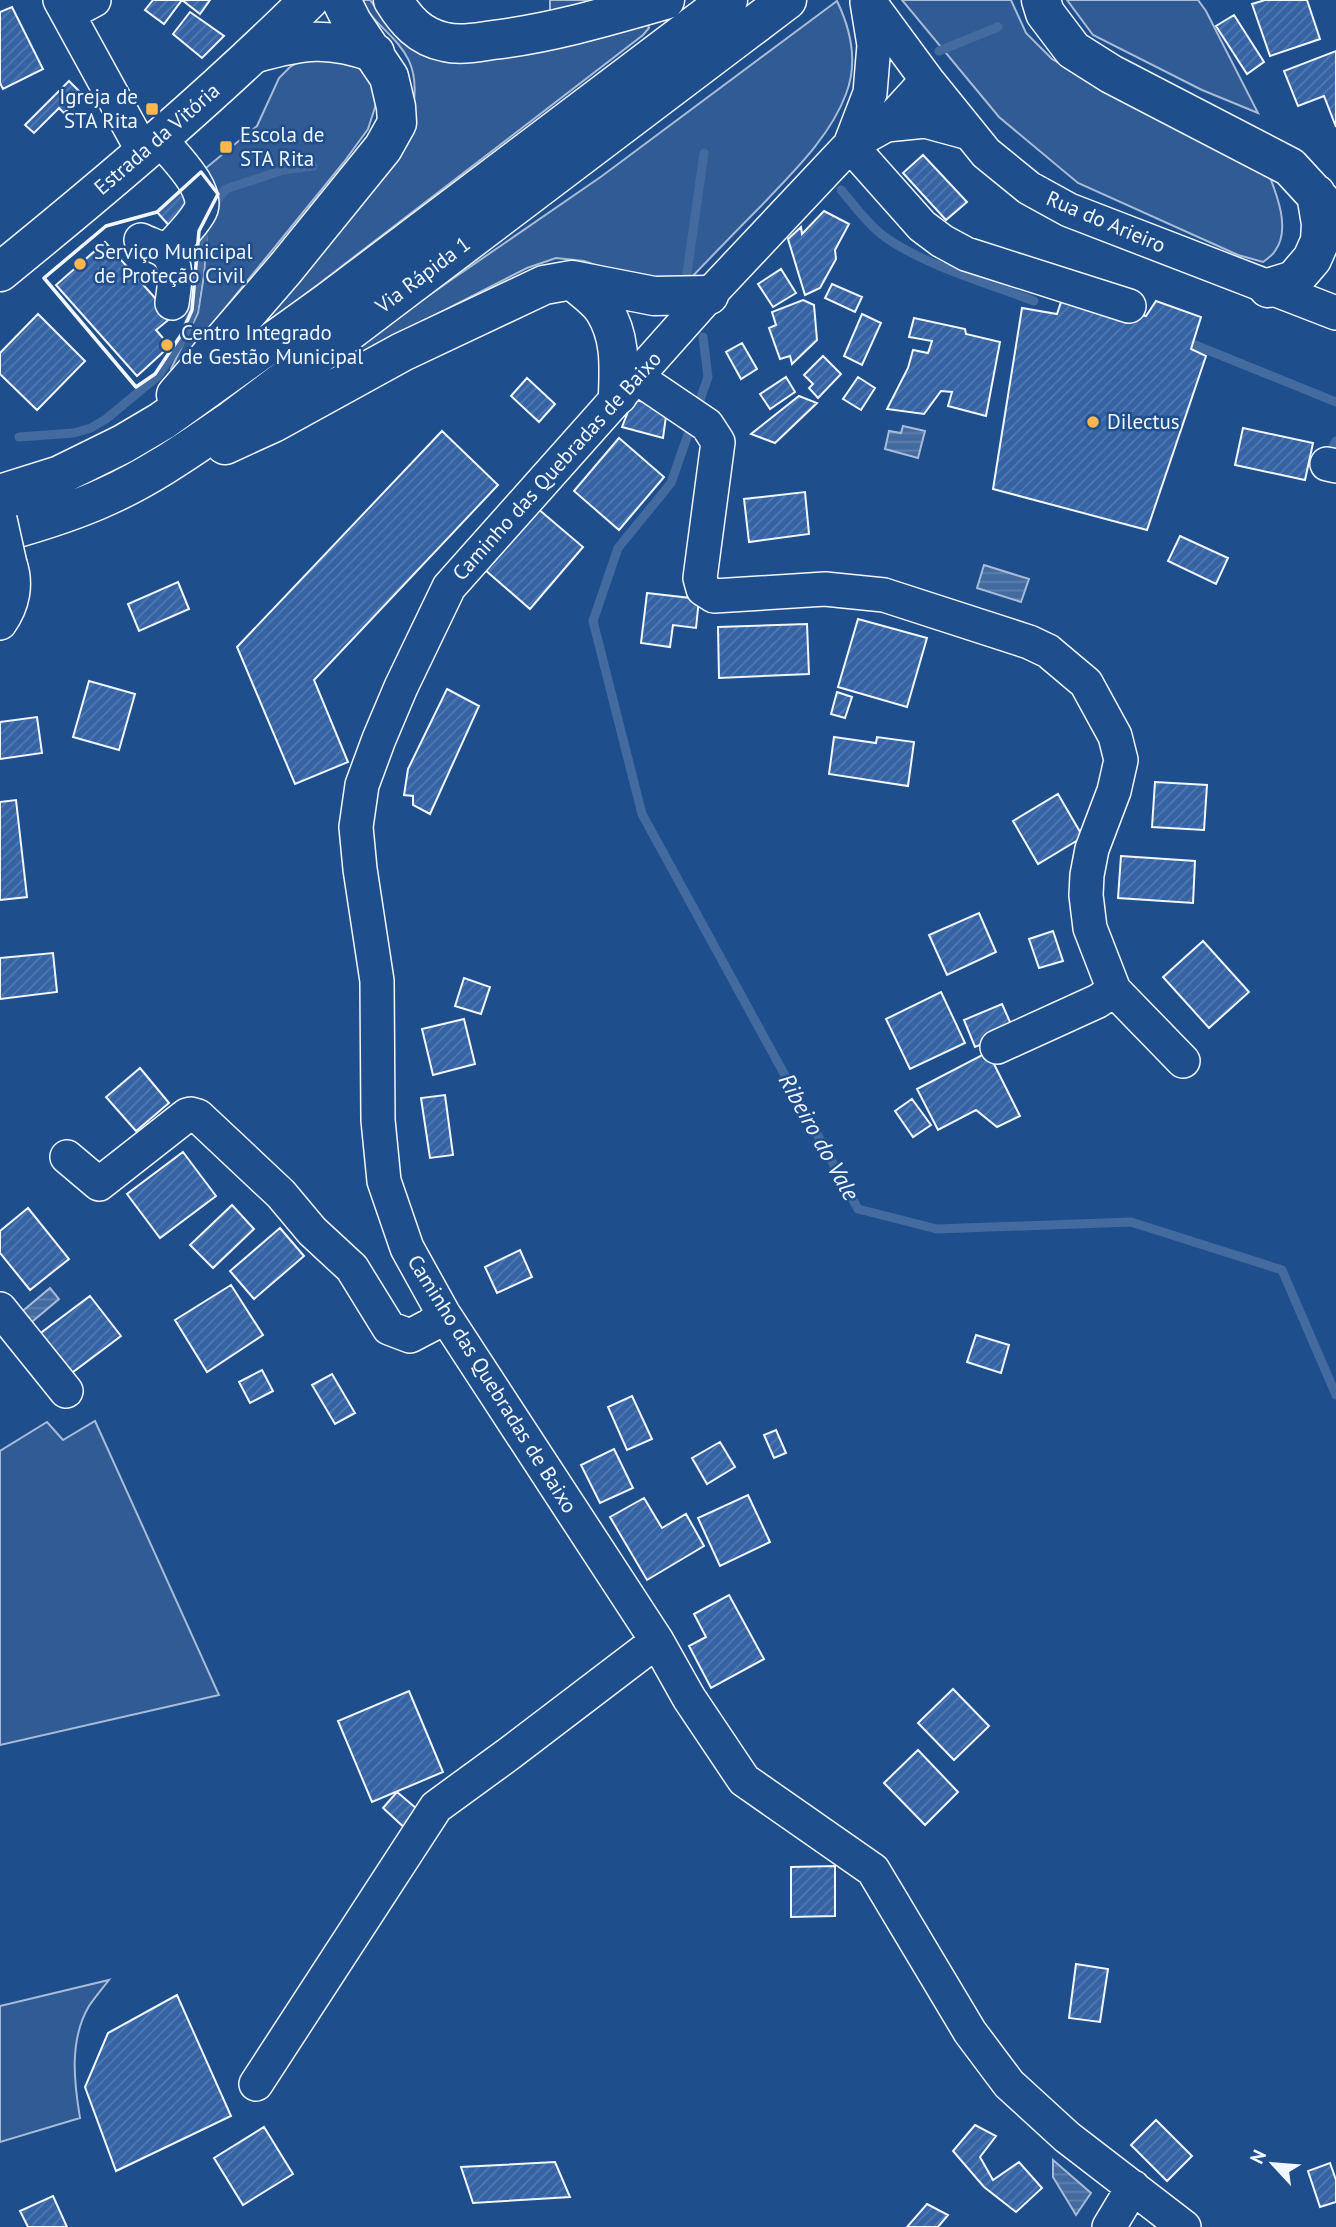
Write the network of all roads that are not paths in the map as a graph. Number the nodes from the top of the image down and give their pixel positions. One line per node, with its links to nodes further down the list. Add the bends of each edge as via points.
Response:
1 (309, 0): 10 (main road, Estrada da Vitória)
2 (341, 0): 11 (main road)
3 (393, 0): 4 (main road, via 411,26 444,42 463,44 588,22)
4 (665, 0)
5 (728, 0): 27 (main road, Via Rápida 1, via 328,302)
6 (787, 0): 28 (main road, Via Rápida 1, via 232,420)
7 (867, 0): 12 (street, Rua do Arieiro); 13 (street, Caminho das Quebradas de Baixo, via 874,44)
8 (1041, 0): 18 (main road, via 1073,50 1111,75 1290,167)
9 (74, 5): 16 (street)
10 (256, 53): 11 (main road, via 320,41 348,43); 16 (main road, Estrada da Vitória)
11 (375, 53): 27 (main road, via 388,76 396,107 397,123 383,148 169,404)
12 (922, 73): 13 (street, via 899,74); 14 (street, Caminho das Quebradas de Baixo); 15 (street, Rua do Arieiro)
13 (870, 93): 17 (street, Caminho das Quebradas de Baixo)
14 (886, 125): 15 (street, Caminho das Quebradas de Baixo, via 925,121); 17 (street, Caminho das Quebradas de Baixo)
15 (969, 132): 21 (street, Rua do Arieiro, via 986,153 1029,188 1069,210)
16 (152, 145): 19 (main road, Estrada da Vitória); 23 (street, via 193,180 202,197 200,213 154,246 173,266)
17 (850, 145): 22 (street, Caminho das Quebradas de Baixo); 24 (street, via 922,226 942,241 966,254)
18 (1326, 205): 21 (main road, via 1316,250 1294,280)
19 (0, 272)
20 (572, 280): 22 (main road, via 653,296); 26 (main road, via 604,309 617,340); 28 (main road, via 544,285 402,352 242,438)
21 (1268, 288): 25 (street, Rua do Arieiro)
22 (709, 295): 26 (street, Caminho das Quebradas de Baixo)
23 (172, 303)
24 (1129, 306)
25 (1336, 313)
26 (627, 386): 33 (street, via 707,425 718,442 700,578 703,589 714,596 825,589 884,595 1029,642 1048,651 1086,682 1115,736 1121,760 1092,849 1086,895 1090,928); 38 (street, Caminho das Quebradas de Baixo, via 449,587 401,687 362,785 356,827 377,981 378,1120 384,1181 407,1248)
27 (124, 444): 29 (main road, Via Rápida 1, via 60,475)
28 (142, 478): 31 (main road, Via Rápida 1, via 70,511)
29 (0, 495)
30 (0, 519): 31 (street, bridge)
31 (5, 549): 32 (street, via 13,581 12,600)
32 (0, 622)
33 (1114, 990): 34 (street); 35 (street)
34 (997, 1048)
35 (1183, 1061)
36 (67, 1157): 38 (street, via 99,1184 187,1115 198,1116 352,1268 389,1328 410,1336)
37 (0, 1308): 39 (street)
38 (443, 1313): 40 (street, Caminho das Quebradas de Baixo)
39 (66, 1391)
40 (657, 1641): 41 (street, via 436,1807); 42 (street, Caminho das Quebradas de Baixo, via 744,1780 873,1870 970,2032 1009,2084 1067,2137)
41 (256, 2084)
42 (1133, 2187): 43 (street); 44 (street, Caminho das Quebradas de Baixo)
43 (1109, 2227)
44 (1184, 2227)

